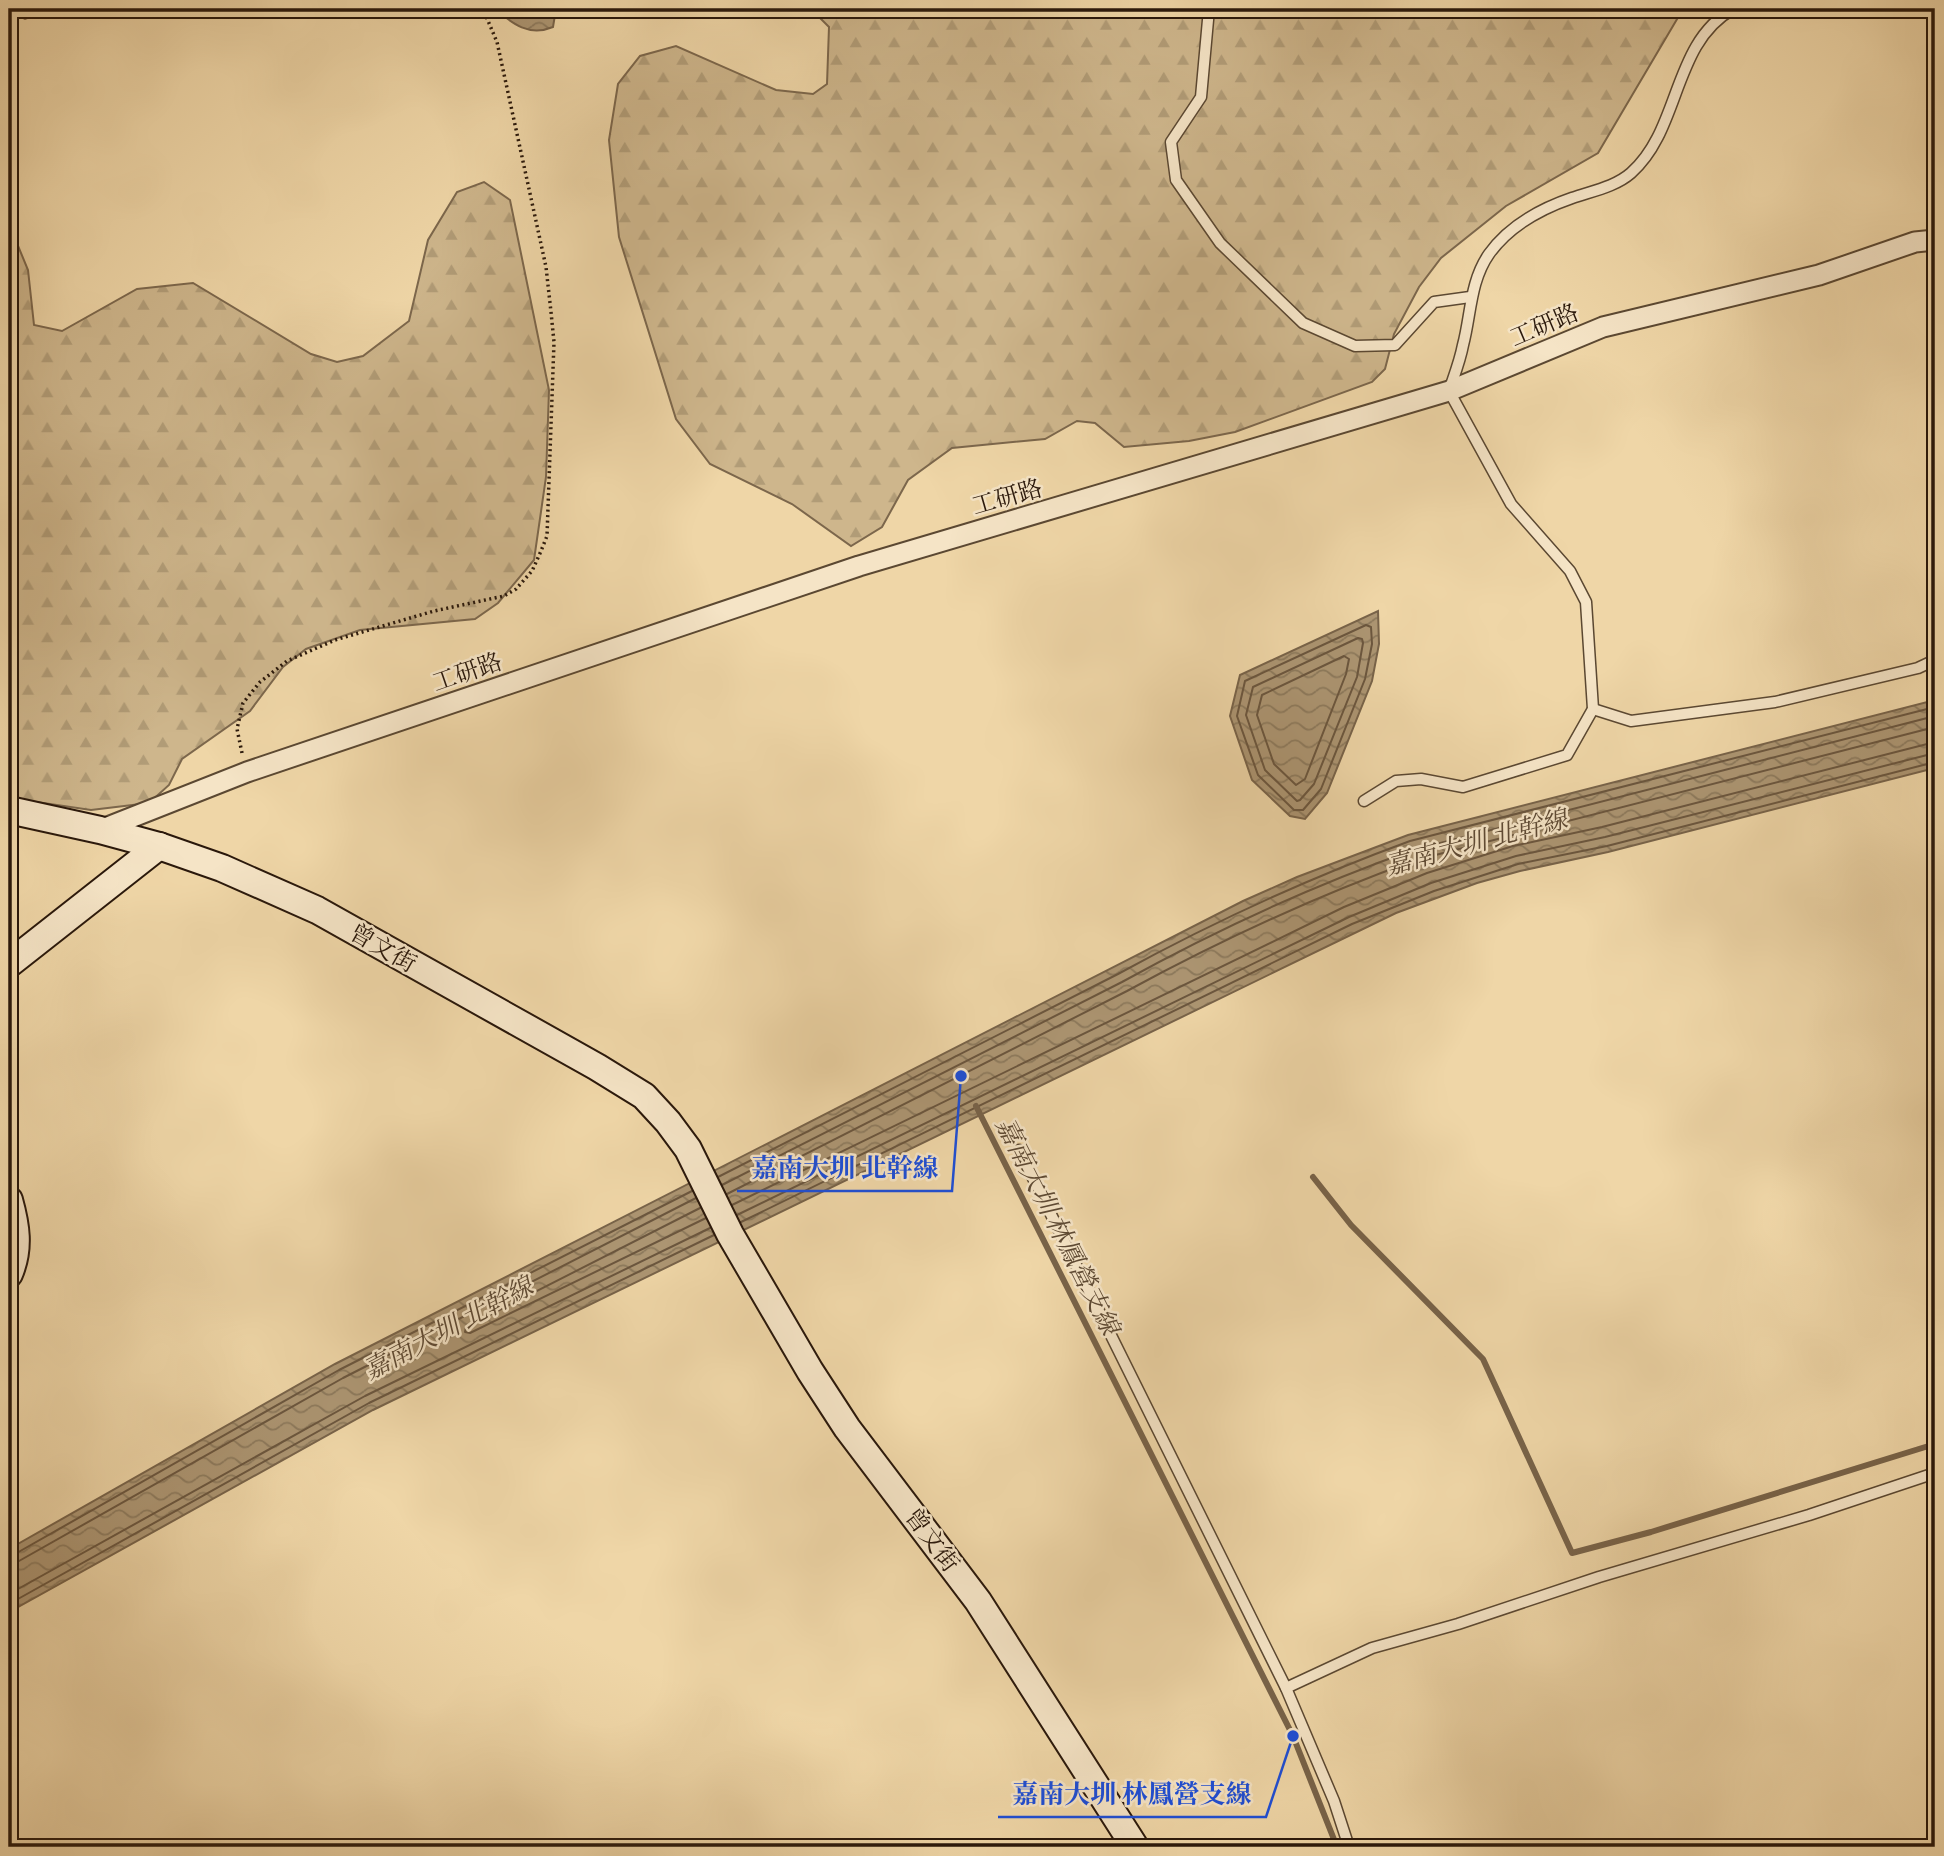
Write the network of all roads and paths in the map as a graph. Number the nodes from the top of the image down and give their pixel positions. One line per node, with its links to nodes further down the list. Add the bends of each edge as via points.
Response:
1 (482, 9): 9 (path, via 498,42 550,291 554,342 547,536 532,572 505,596 335,640 272,671 251,691 239,715 237,729)
2 (1209, 9): 5 (lane, via 1201,97 1171,142 1176,180 1220,243 1303,323 1355,346 1395,345 1434,302)
3 (1733, 9): 5 (lane, via 1722,15 1694,50 1662,131 1630,174 1530,217 1506,234 1488,256)
4 (1935, 240): 6 (street, 工研路, via 1915,242 1819,275 1603,327)
5 (1471, 297): 6 (lane, via 1464,344)
6 (1449, 391): 8 (lane, via 1511,504 1570,571 1586,601); 9 (street, 工研路, via 859,566)
7 (1935, 660): 8 (lane, via 1775,702 1631,721)
8 (1593, 709): 10 (lane, via 1567,755 1463,787 1421,779 1396,781)
9 (247, 772): 12 (street, 工研路)
10 (1364, 801)
11 (9, 810): 12 (main road, 曾文街)
12 (100, 830): 13 (main road, 曾文街)
13 (159, 846): 14 (main road); 20 (main road, 曾文街, via 317,910 644,1096 688,1149 730,1234 810,1371 978,1601)
14 (9, 964)
15 (1019, 1150): 19 (lane)
16 (9, 1200): 17 (main road, via 16,1246)
17 (9, 1273)
18 (1935, 1473): 19 (lane, via 1372,1648)
19 (1286, 1688): 21 (lane, via 1335,1801)
20 (1135, 1847)
21 (1349, 1847)

